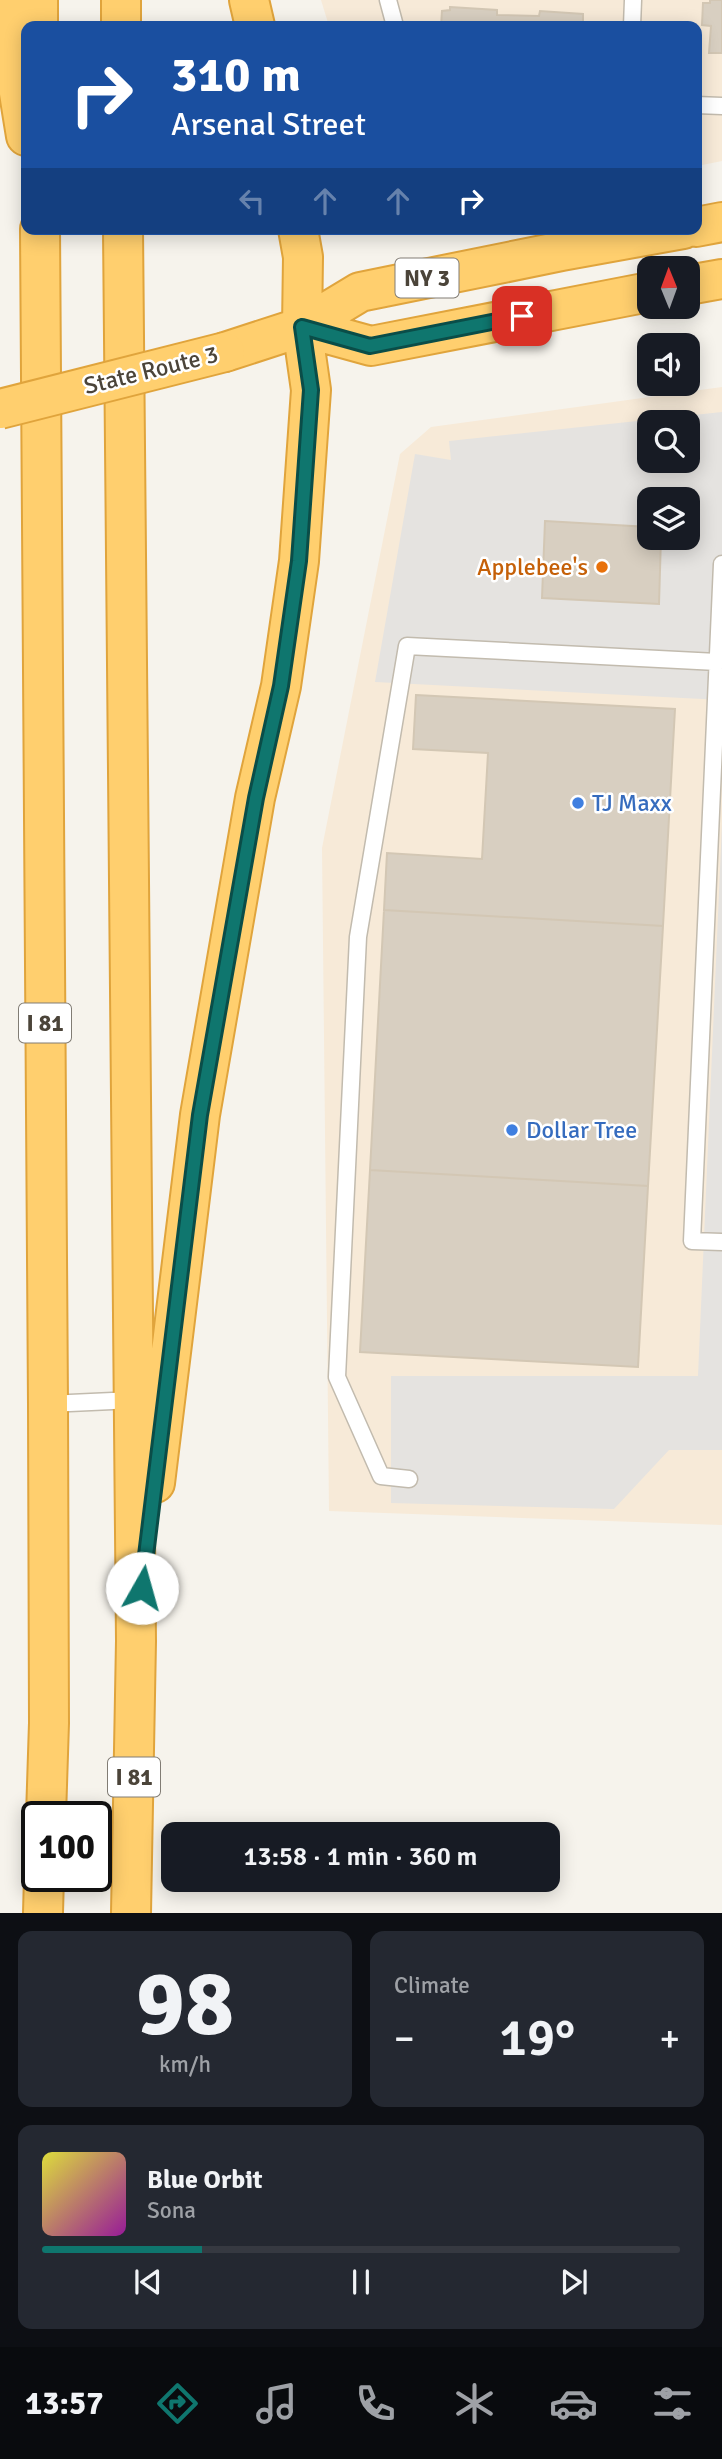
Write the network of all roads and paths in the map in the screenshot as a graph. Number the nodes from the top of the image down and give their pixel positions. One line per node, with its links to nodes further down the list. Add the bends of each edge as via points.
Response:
1 (4, 0): 12 (highway)
2 (38, 0): 7 (highway)
3 (121, 0): 8 (highway)
4 (249, 0): 9 (highway)
5 (388, 0): 10 (lane)
6 (634, 0): 11 (lane)
7 (38, 21)
8 (121, 21)
9 (254, 21)
10 (394, 21)
11 (632, 21)
12 (21, 105)
13 (702, 105): 14 (lane)
14 (722, 106)
15 (722, 222): 16 (highway)
16 (702, 226)
17 (40, 235): 30 (highway, I 81)
18 (123, 235): 29 (highway, I 81)
19 (299, 235): 24 (highway)
20 (650, 235): 24 (highway, NY 3, via 360,292)
21 (722, 279): 22 (highway)
22 (700, 283)
23 (637, 294): 24 (highway, NY 3, via 370,346)
24 (302, 327): 25 (highway, State Route 3 / NY 3, bridge, via 225,352); 32 (highway, via 311,390 299,561 281,686 256,798 200,1115)
25 (0, 409)
26 (722, 564): 27 (lane)
27 (717, 662): 28 (lane, via 692,1241); 31 (lane, via 407,646 358,937 337,1377 380,1476)
28 (722, 1242)
29 (134, 1401): 30 (lane); 32 (highway, I 81)
30 (48, 1404): 33 (highway, I 81)
31 (409, 1479)
32 (136, 1641): 36 (highway, I 81)
33 (46, 1801)
34 (44, 1892): 35 (highway)
35 (43, 1913)
36 (131, 1913)

